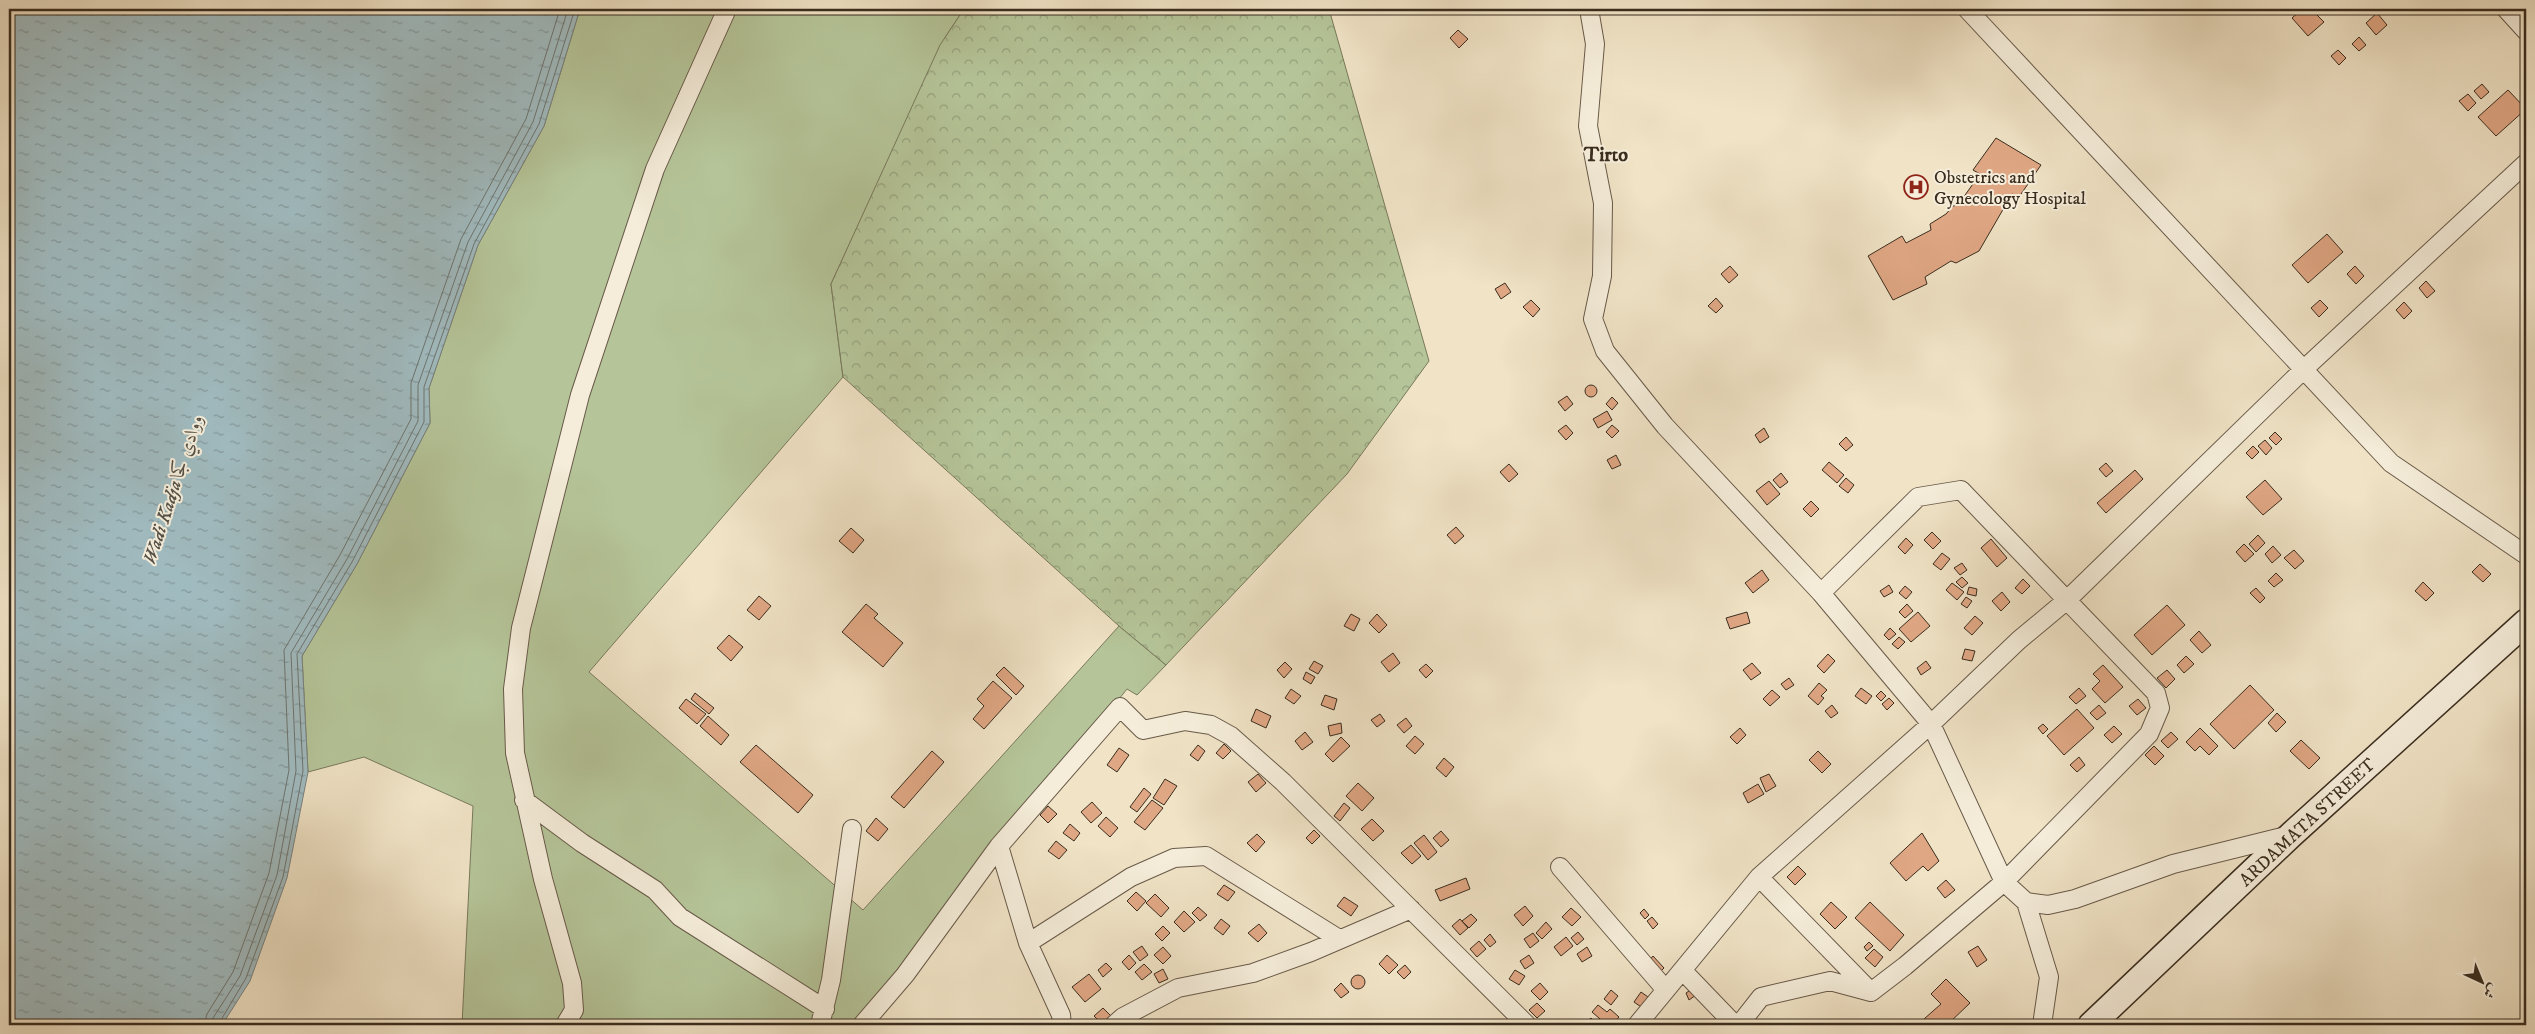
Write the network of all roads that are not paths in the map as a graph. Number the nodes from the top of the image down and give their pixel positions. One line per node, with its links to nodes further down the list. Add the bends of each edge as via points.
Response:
1 (727, 9): 13 (street, via 655,169 580,395 521,628 513,689 514,752)
2 (1589, 9): 9 (street, via 1595,44 1588,126 1603,203 1602,276 1593,319 1605,351 1665,426)
3 (1967, 9): 7 (street)
4 (2506, 9): 5 (street)
5 (2526, 31)
6 (2526, 164): 7 (street)
7 (2303, 370): 8 (street, via 2391,463); 10 (street)
8 (2526, 555)
9 (1821, 594): 10 (street, via 1918,497 1961,490); 12 (street)
10 (2067, 600): 12 (street, via 2019,640); 19 (street, via 2156,693 2160,708 2149,734)
11 (2526, 622): 15 (main road, ARDAMATA STREET)
12 (1931, 724): 18 (street); 19 (street)
13 (524, 800): 27 (street, via 582,843 655,890 680,917); 28 (street, via 572,983 574,1010)
14 (852, 829): 27 (street, via 831,980)
15 (2292, 834): 20 (street, via 2172,864 2075,899 2048,904); 37 (main road, ARDAMATA STREET)
16 (1000, 846): 21 (street, via 1120,707 1143,730 1185,721 1211,725 1231,736 1283,782); 23 (street); 29 (street, via 905,975)
17 (1560, 867): 25 (street)
18 (1759, 877): 24 (street); 26 (street)
19 (2004, 882): 20 (street); 26 (street)
20 (2026, 902): 36 (street, via 2048,977)
21 (1411, 909): 22 (street); 32 (street)
22 (1339, 939): 23 (street, via 1206,856 1174,858 1131,877); 31 (street, via 1253,973 1178,988)
23 (1028, 943): 30 (street, via 1061,1015)
24 (1682, 971): 25 (street); 34 (street)
25 (1666, 990): 33 (street)
26 (1871, 992): 35 (street, via 1830,981 1761,997)
27 (822, 1017)
28 (565, 1025)
29 (862, 1025)
30 (1062, 1025)
31 (1114, 1025)
32 (1527, 1025)
33 (1637, 1025)
34 (1735, 1025)
35 (1740, 1025)
36 (2042, 1025)
37 (2091, 1025)

